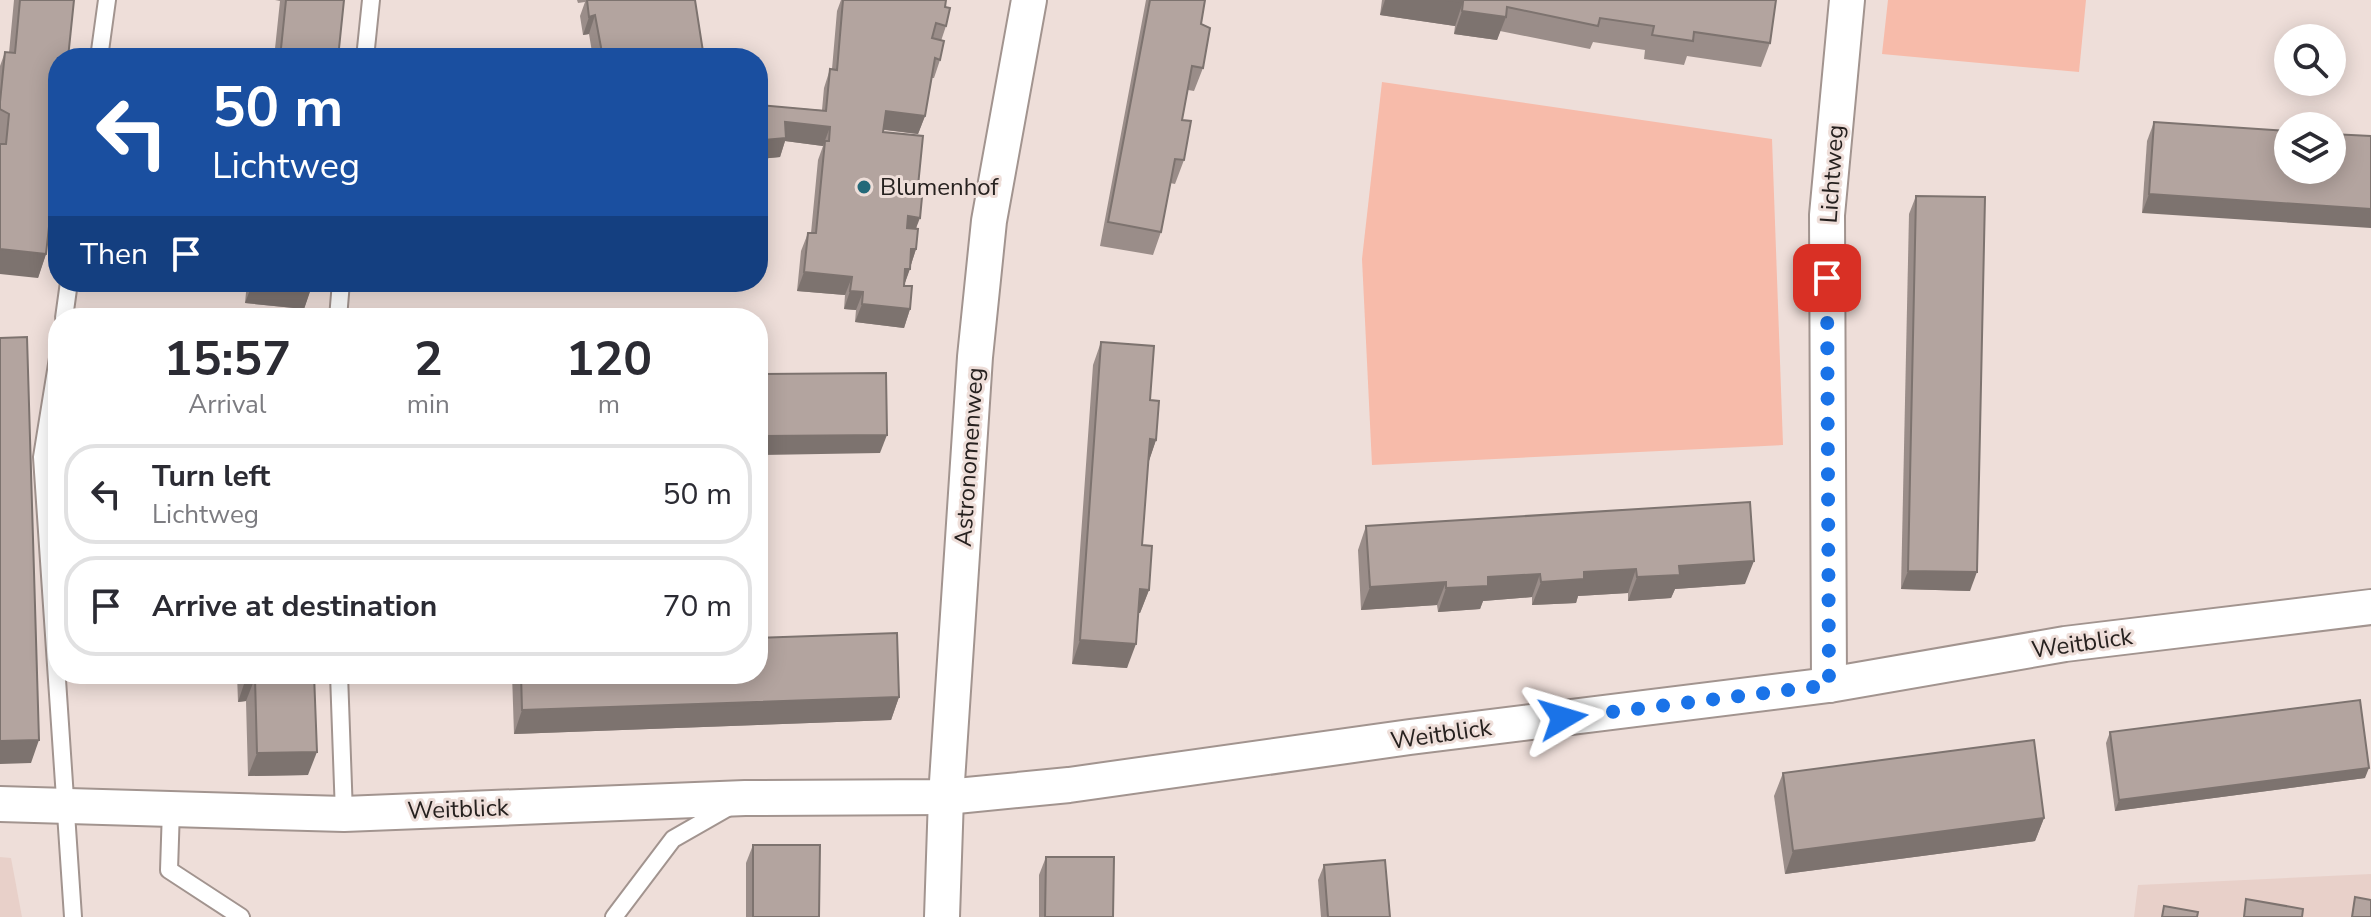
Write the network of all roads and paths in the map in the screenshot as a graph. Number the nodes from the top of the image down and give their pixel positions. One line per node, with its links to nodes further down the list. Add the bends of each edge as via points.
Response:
1 (107, 0): 5 (lane)
2 (371, 0): 6 (lane)
3 (1029, 0): 13 (street, Astronomenweg, via 984,266)
4 (1847, 0): 12 (street, Lichtweg, via 1827,215)
5 (100, 48)
6 (366, 48)
7 (48, 420): 8 (lane, via 42,457)
8 (48, 557)
9 (2371, 607): 12 (street, Weitblick, via 2065,644)
10 (56, 684): 16 (lane)
11 (339, 684): 18 (lane)
12 (1829, 685): 13 (street, Weitblick)
13 (946, 797): 14 (street, Weitblick); 22 (street, Astronomenweg)
14 (745, 798): 18 (street, Weitblick); 21 (lane, Weitblick, via 673,839)
15 (0, 804): 16 (street, Weitblick)
16 (63, 807): 17 (street, Weitblick); 19 (lane)
17 (171, 809): 18 (street, Weitblick); 20 (lane, via 169,870)
18 (344, 814)
19 (73, 917)
20 (241, 917)
21 (614, 917)
22 (942, 917)

